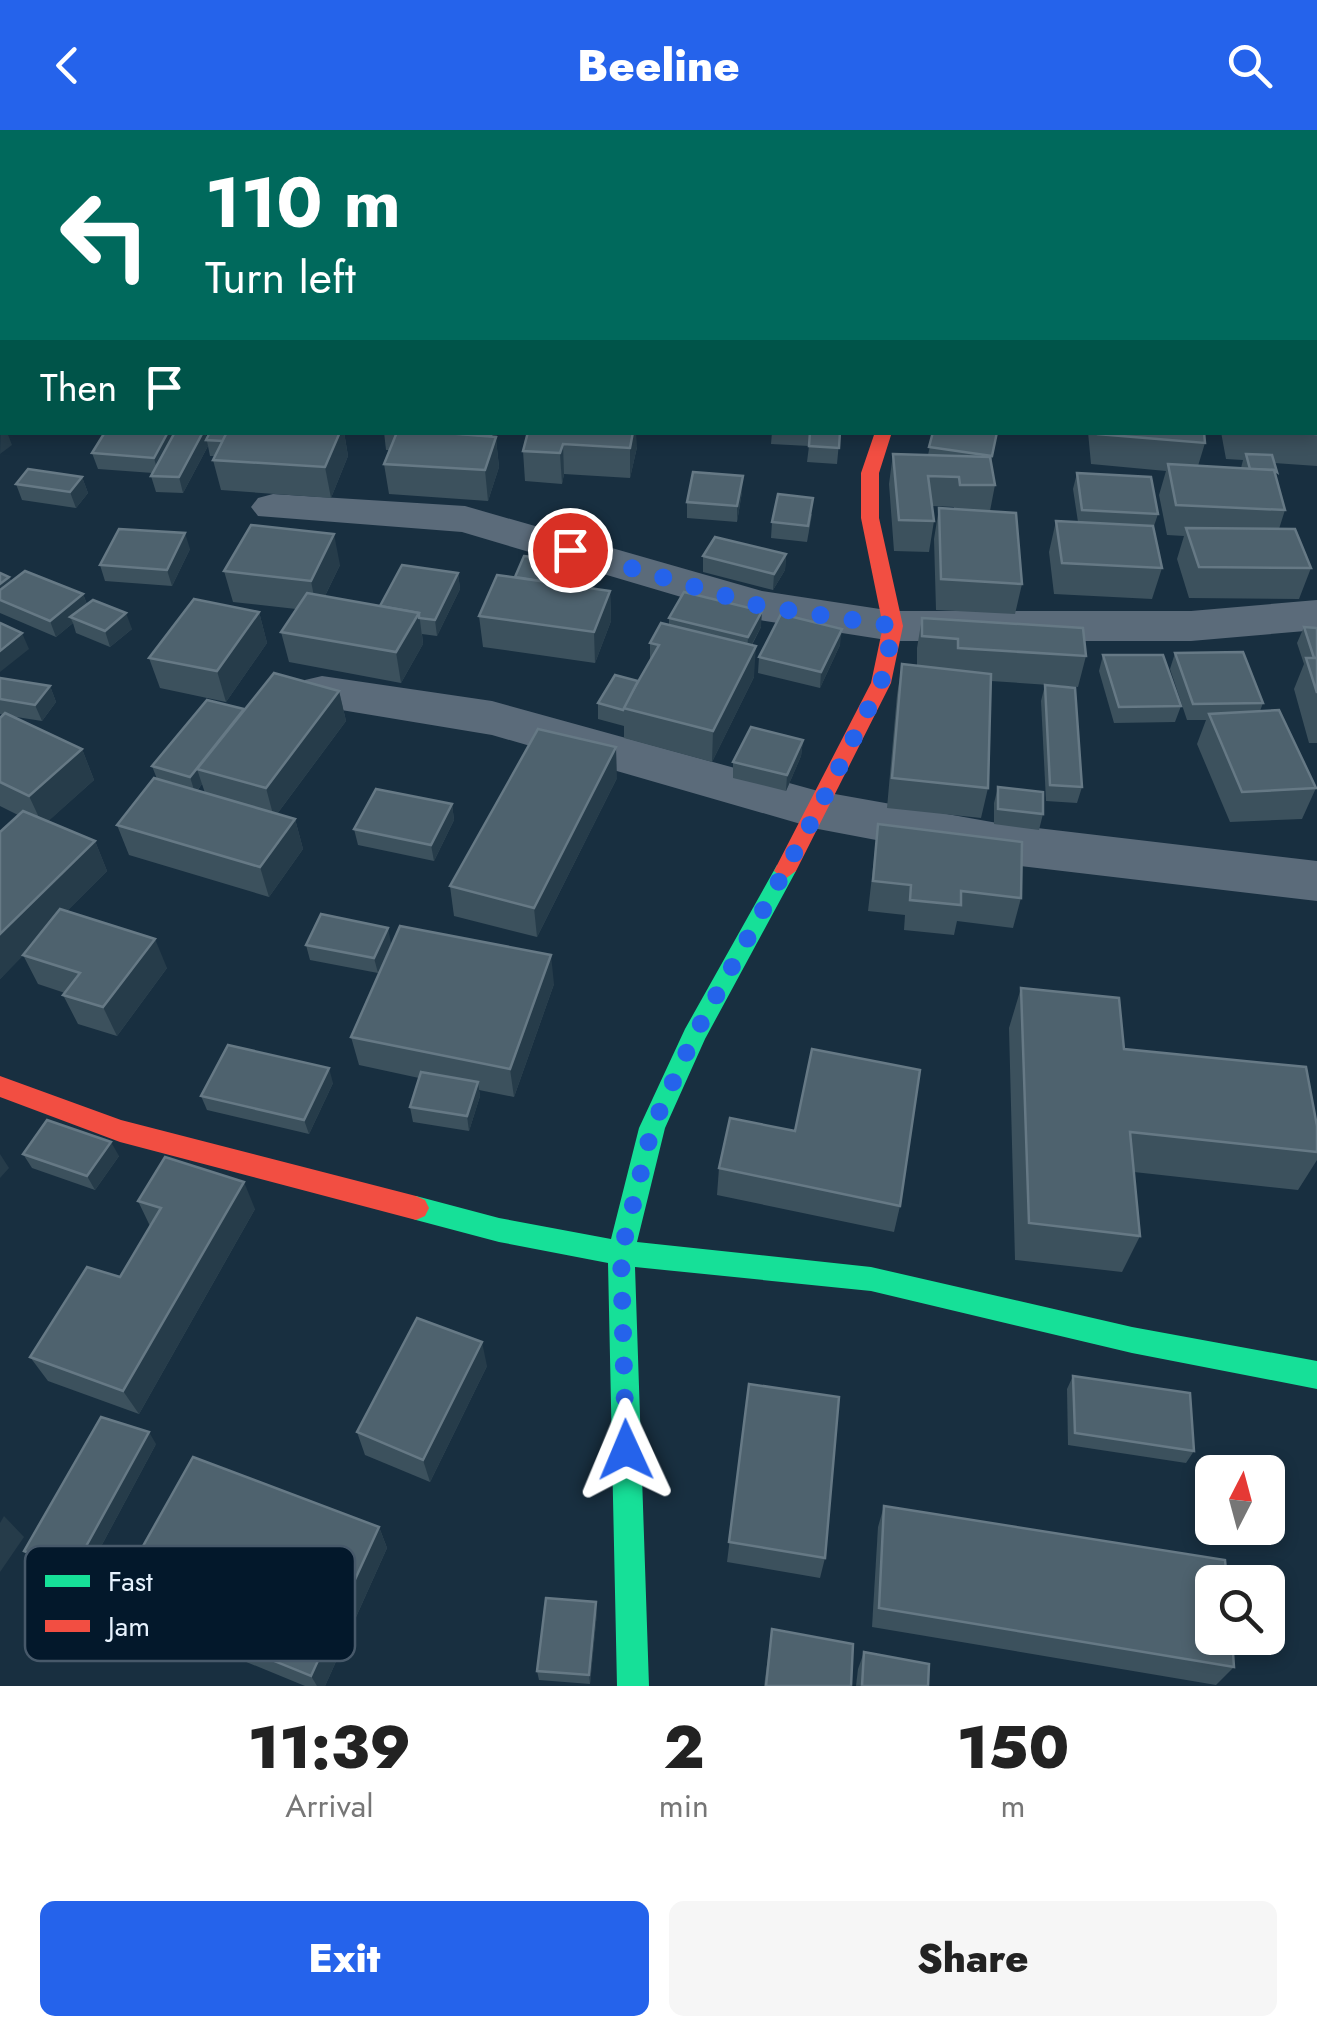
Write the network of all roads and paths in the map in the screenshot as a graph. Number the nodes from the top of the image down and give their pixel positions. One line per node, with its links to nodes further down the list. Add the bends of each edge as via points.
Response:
1 (883, 435): 4 (street, via 870,473 870,518)
2 (273, 507): 4 (street, via 466,518 760,606)
3 (1317, 615): 4 (street, via 1192,626)
4 (894, 626): 6 (street, via 881,683)
5 (322, 692): 6 (street, via 492,718)
6 (818, 810): 7 (street, via 1003,844); 9 (street, via 694,1036 652,1128)
7 (1317, 881)
8 (0, 1086): 9 (street, via 120,1131 500,1230)
9 (621, 1253): 10 (street, via 871,1279); 11 (street)
10 (1317, 1376)
11 (632, 1686)

